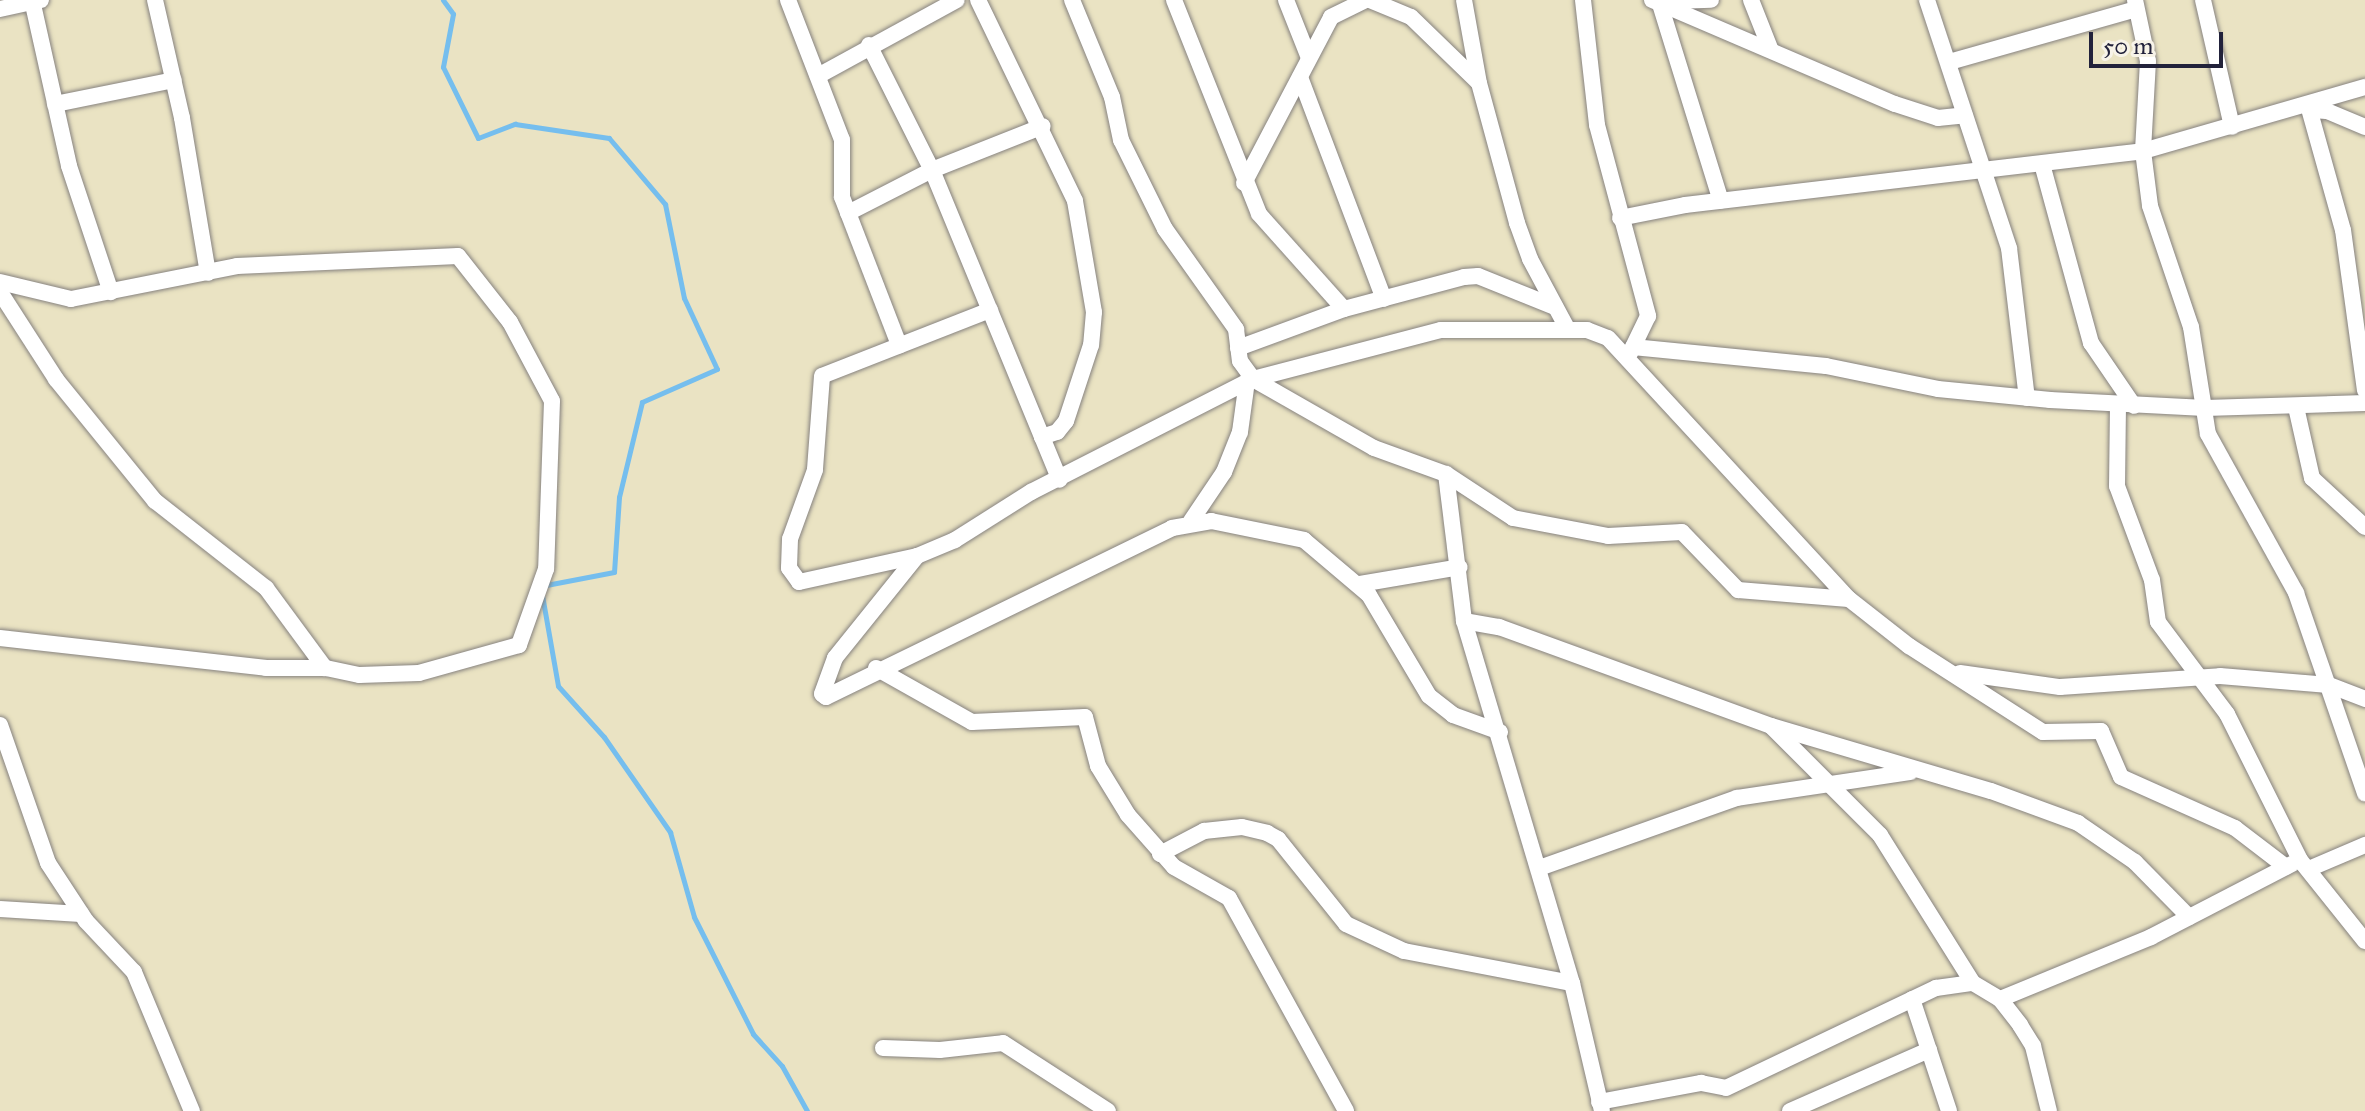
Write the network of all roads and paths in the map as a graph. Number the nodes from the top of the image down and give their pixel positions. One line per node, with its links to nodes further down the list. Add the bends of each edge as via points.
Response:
1 (155, 0): 25 (street)
2 (788, 0): 23 (street)
3 (957, 0): 19 (street)
4 (978, 0): 31 (street)
5 (1072, 0): 52 (street, via 1112,97 1121,140 1165,229 1236,329)
6 (1174, 0): 38 (street)
7 (1286, 0): 21 (street)
8 (1368, 0): 21 (street, via 1331,17); 26 (street, via 1411,17)
9 (1464, 0): 26 (street)
10 (1583, 0): 41 (street, via 1597,125)
11 (1711, 0): 16 (street)
12 (1751, 0): 20 (street)
13 (1927, 0): 22 (street)
14 (2203, 0): 32 (street)
15 (35, 1): 18 (street); 28 (street)
16 (1659, 3): 20 (street); 39 (street)
17 (2135, 5): 22 (street); 34 (street, via 2148,61)
18 (0, 9)
19 (869, 45): 23 (street); 36 (street)
20 (1770, 48): 30 (street, via 1923,114)
21 (1309, 58): 24 (street)
22 (1949, 62): 30 (street)
23 (818, 76): 40 (street, via 842,140 839,183)
24 (1300, 77): 38 (street); 46 (street)
25 (174, 80): 28 (street); 42 (street)
26 (1479, 83): 47 (street, via 1521,235)
27 (2365, 87): 29 (street)
28 (55, 104): 45 (street, via 69,166)
29 (2309, 107): 32 (street); 33 (street); 55 (street, via 2343,230)
30 (1965, 115): 37 (street)
31 (1043, 126): 36 (street); 61 (street, via 1075,201 1094,329 1066,421 1057,432)
32 (2232, 127): 34 (street)
33 (2365, 127)
34 (2143, 151): 35 (street); 60 (street, via 2154,227 2191,327)
35 (2042, 164): 37 (street); 58 (street, via 2091,343)
36 (932, 170): 40 (street); 49 (street)
37 (1982, 172): 39 (street); 56 (street, via 2009,248)
38 (1244, 183): 48 (street, via 1283,246)
39 (1721, 201): 41 (street)
40 (848, 213): 51 (street)
41 (1620, 218): 53 (street, via 1648,316)
42 (208, 273): 45 (street); 73 (street, via 237,266 458,256 510,322 552,401 546,569 519,645 419,673 359,675)
43 (0, 282): 45 (street, via 71,299)
44 (0, 292): 73 (street, via 56,379 155,501 266,588)
45 (111, 292)
46 (1384, 299): 47 (street, via 1478,276); 48 (street)
47 (1555, 307): 50 (street)
48 (1344, 309): 52 (street)
49 (990, 310): 51 (street); 61 (street)
50 (1566, 326): 53 (street, via 1608,338); 54 (street, via 1441,330)
51 (899, 345): 67 (street, via 818,382 815,470 795,515 789,568 799,582)
52 (1238, 348): 54 (street)
53 (1630, 352): 56 (street, via 1826,366 1938,389); 70 (street)
54 (1250, 380): 62 (street, via 1374,448); 63 (street); 65 (street, via 1240,432 1224,472)
55 (2365, 391)
56 (2027, 398): 58 (street)
57 (2365, 403): 59 (street)
58 (2126, 405): 60 (street); 76 (street, via 2117,486 2152,580 2158,622)
59 (2296, 407): 60 (street); 64 (street, via 2312,478)
60 (2205, 408): 77 (street, via 2216,456 2296,593)
61 (1042, 437): 63 (street)
62 (1446, 474): 68 (street); 70 (street, via 1513,518 1534,524 1608,536 1682,532 1738,590)
63 (1060, 480): 67 (street)
64 (2357, 512): 66 (street)
65 (1191, 521): 69 (street, via 1284,532 1304,540); 74 (street)
66 (2365, 527)
67 (917, 556): 74 (street, via 835,658 822,694 830,698)
68 (1460, 567): 69 (street); 71 (street)
69 (1360, 584): 81 (street, via 1429,696 1453,715)
70 (1849, 599): 75 (street, via 1909,646)
71 (1464, 621): 80 (street, via 1499,627); 81 (street)
72 (0, 638): 73 (street, via 266,668)
73 (325, 668)
74 (876, 668): 86 (street, via 972,722 1085,717 1107,784)
75 (1954, 672): 76 (street, via 2060,687); 87 (street, via 2043,732 2101,731 2121,777 2235,828)
76 (2198, 676): 77 (street); 87 (street, via 2219,701 2271,794)
77 (2329, 685): 78 (street); 84 (street)
78 (2365, 699)
79 (0, 725): 90 (street, via 48,863)
80 (1771, 726): 82 (street); 83 (street)
81 (1500, 732): 88 (street)
82 (1916, 772): 83 (street); 91 (street, via 1991,791 2078,823 2135,862)
83 (1832, 787): 88 (street, via 1737,798); 94 (street, via 1880,835)
84 (2365, 793)
85 (2365, 845): 87 (street)
86 (1160, 854): 93 (street, via 1204,831 1242,827 1267,833 1278,839 1346,924 1404,951); 102 (street, via 1229,898)
87 (2299, 865): 91 (street); 92 (street)
88 (1539, 868): 93 (street)
89 (0, 909): 90 (street)
90 (81, 914): 100 (street, via 134,972)
91 (2189, 917): 96 (street)
92 (2362, 934)
93 (1572, 983): 99 (street)
94 (1973, 983): 95 (street, via 1950,984); 96 (street)
95 (1912, 999): 98 (street); 99 (street, via 1726,1088 1701,1083)
96 (2000, 999): 105 (street, via 2033,1046)
97 (883, 1048): 101 (street, via 940,1050 1003,1043)
98 (1929, 1050): 103 (street); 104 (street)
99 (1600, 1106)
100 (192, 1111)
101 (1108, 1111)
102 (1346, 1111)
103 (1790, 1111)
104 (1949, 1111)
105 (2049, 1111)

